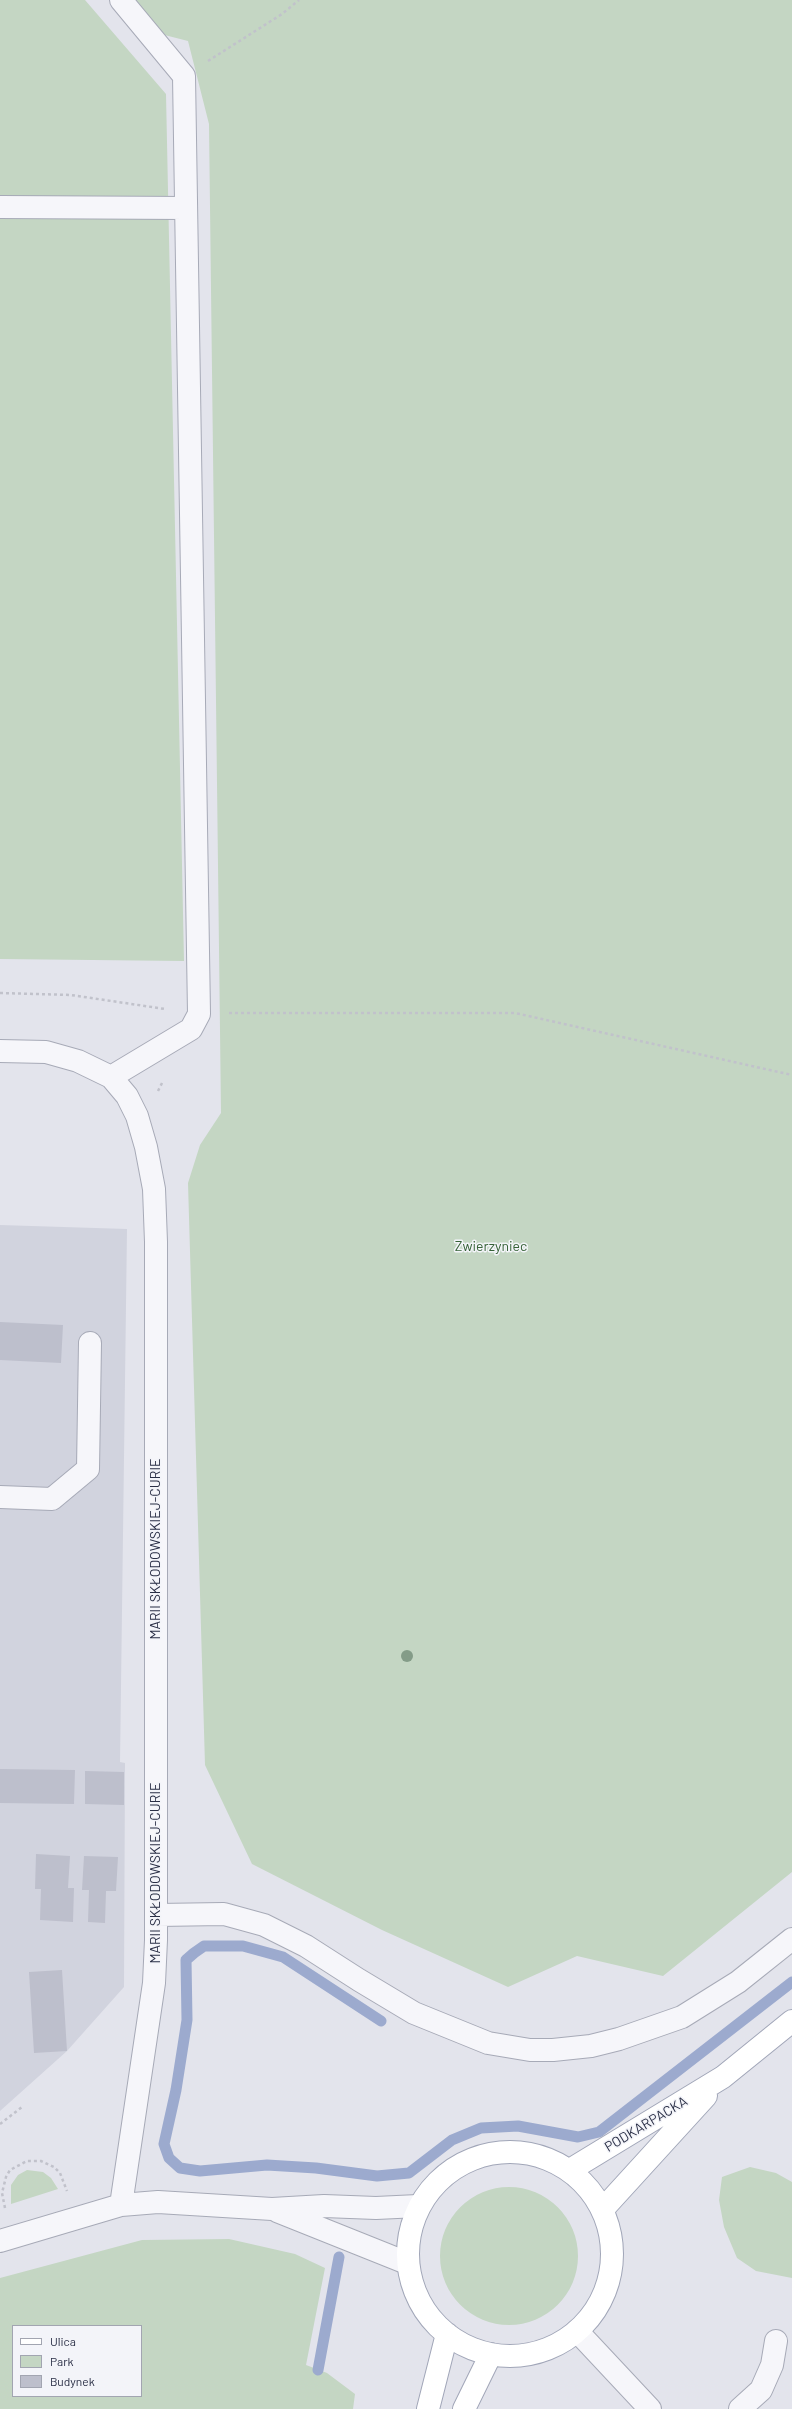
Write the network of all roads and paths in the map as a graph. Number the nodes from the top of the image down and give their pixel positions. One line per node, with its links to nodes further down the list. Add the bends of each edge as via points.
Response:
1 (121, 0): 3 (street)
2 (298, 0): 3 (path, via 282,14)
3 (184, 76): 5 (street)
4 (0, 207): 5 (street)
5 (186, 208): 7 (street)
6 (0, 993): 7 (path, via 71,995)
7 (199, 1014): 9 (path, via 515,1013); 10 (street, via 191,1029)
8 (0, 1051): 10 (street, via 46,1052 78,1061)
9 (792, 1076)
10 (111, 1077): 13 (street, MARII SKŁODOWSKIEJ-CURIE, via 127,1096 137,1116 154,1189)
11 (90, 1343): 12 (street, via 88,1469 52,1499)
12 (0, 1497)
13 (156, 1915): 14 (street, via 224,1914 264,1925 306,1946 414,2013 488,2043 530,2050 590,2046 619,2039 682,2017 738,1982); 21 (street, MARII SKŁODOWSKIEJ-CURIE, via 154,1983)
14 (792, 1939)
15 (792, 2021): 16 (main road, PODKARPACKA)
16 (723, 2077): 19 (main road, PODKARPACKA); 24 (main road, PODKARPACKA)
17 (22, 2107): 18 (path)
18 (0, 2124)
19 (570, 2170): 22 (main road, via 548,2158 524,2152 498,2151 474,2157 452,2169 432,2186); 24 (main road, via 589,2187)
20 (68, 2197): 25 (path, via 64,2182 54,2167 41,2161 27,2161 10,2170 6,2177 2,2193)
21 (121, 2205): 23 (street, via 158,2202); 26 (street)
22 (418, 2206): 23 (street); 27 (main road, via 409,2234)
23 (272, 2209): 27 (street)
24 (602, 2209): 28 (main road, via 612,2240 611,2271 601,2301)
25 (6, 2211)
26 (0, 2240)
27 (407, 2263): 29 (main road, via 413,2290 427,2314)
28 (577, 2331): 31 (main road, via 547,2349 529,2354); 34 (street)
29 (447, 2334): 31 (main road, via 468,2347); 32 (main road)
30 (776, 2341): 35 (street, via 772,2365 761,2390)
31 (491, 2354): 33 (main road)
32 (428, 2409)
33 (464, 2409)
34 (650, 2409)
35 (740, 2409)

